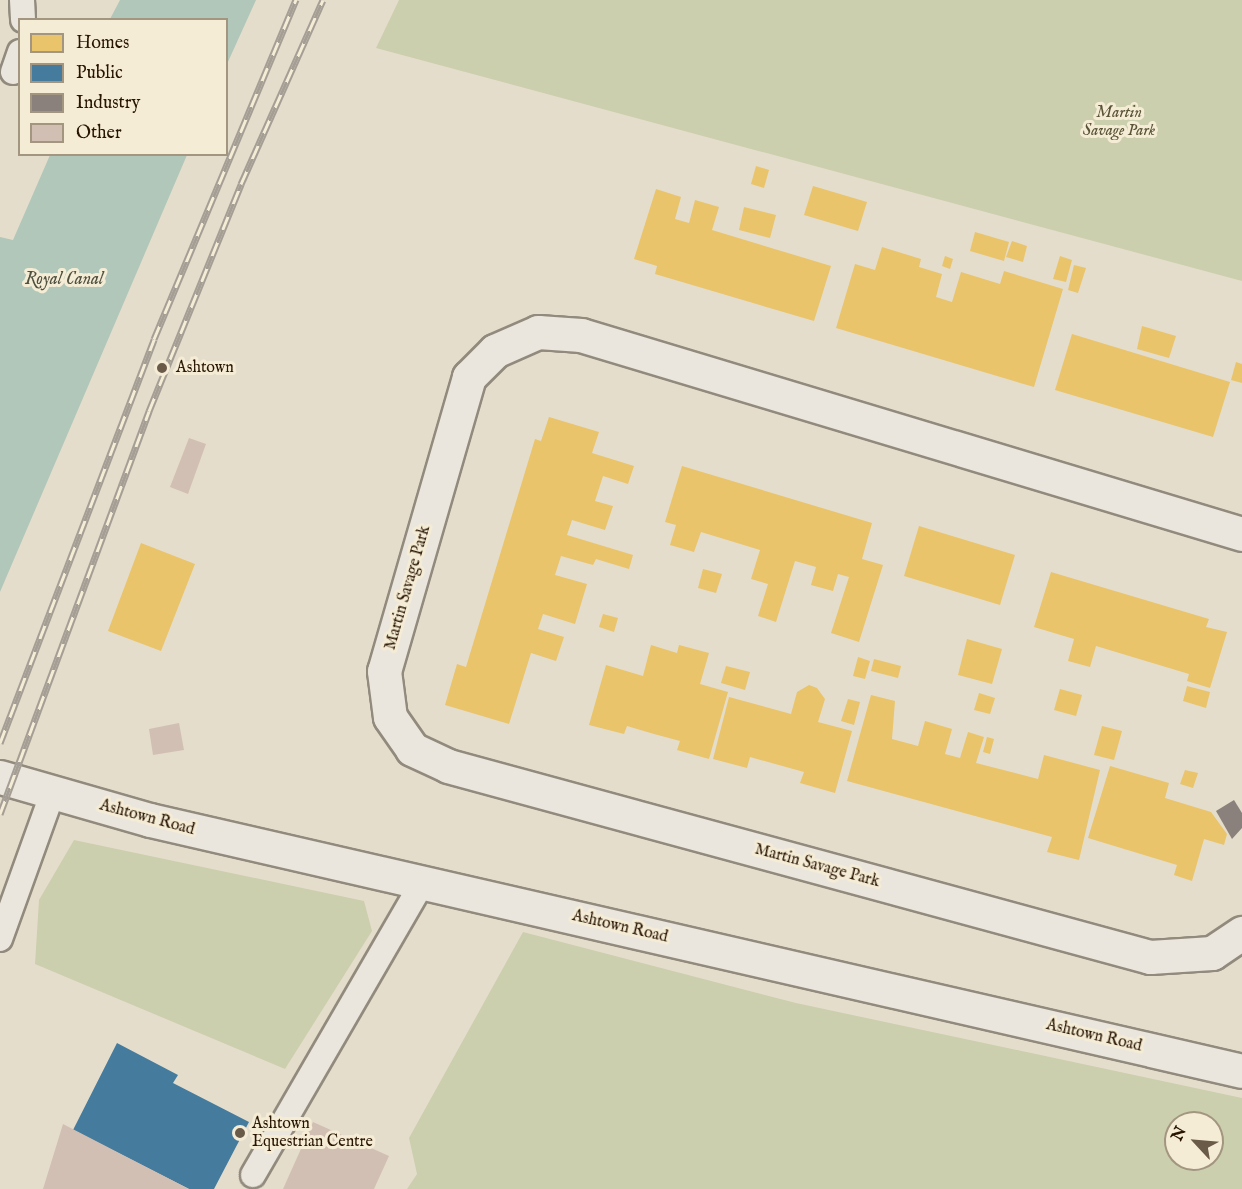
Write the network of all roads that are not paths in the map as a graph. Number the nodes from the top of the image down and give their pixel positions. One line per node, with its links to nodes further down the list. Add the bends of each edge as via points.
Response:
1 (22, 0): 2 (lane)
2 (23, 18)
3 (1242, 534): 7 (street, Martin Savage Park, via 581,335 538,332 495,351 469,377 384,671 390,717 412,749 448,766 1150,957 1212,953)
4 (0, 777): 5 (street, Ashtown Road)
5 (53, 792): 6 (street, Ashtown Road, via 150,820); 8 (lane)
6 (423, 882): 9 (street, Ashtown Road); 10 (lane)
7 (1242, 933)
8 (0, 939)
9 (1242, 1071)
10 (254, 1175)

